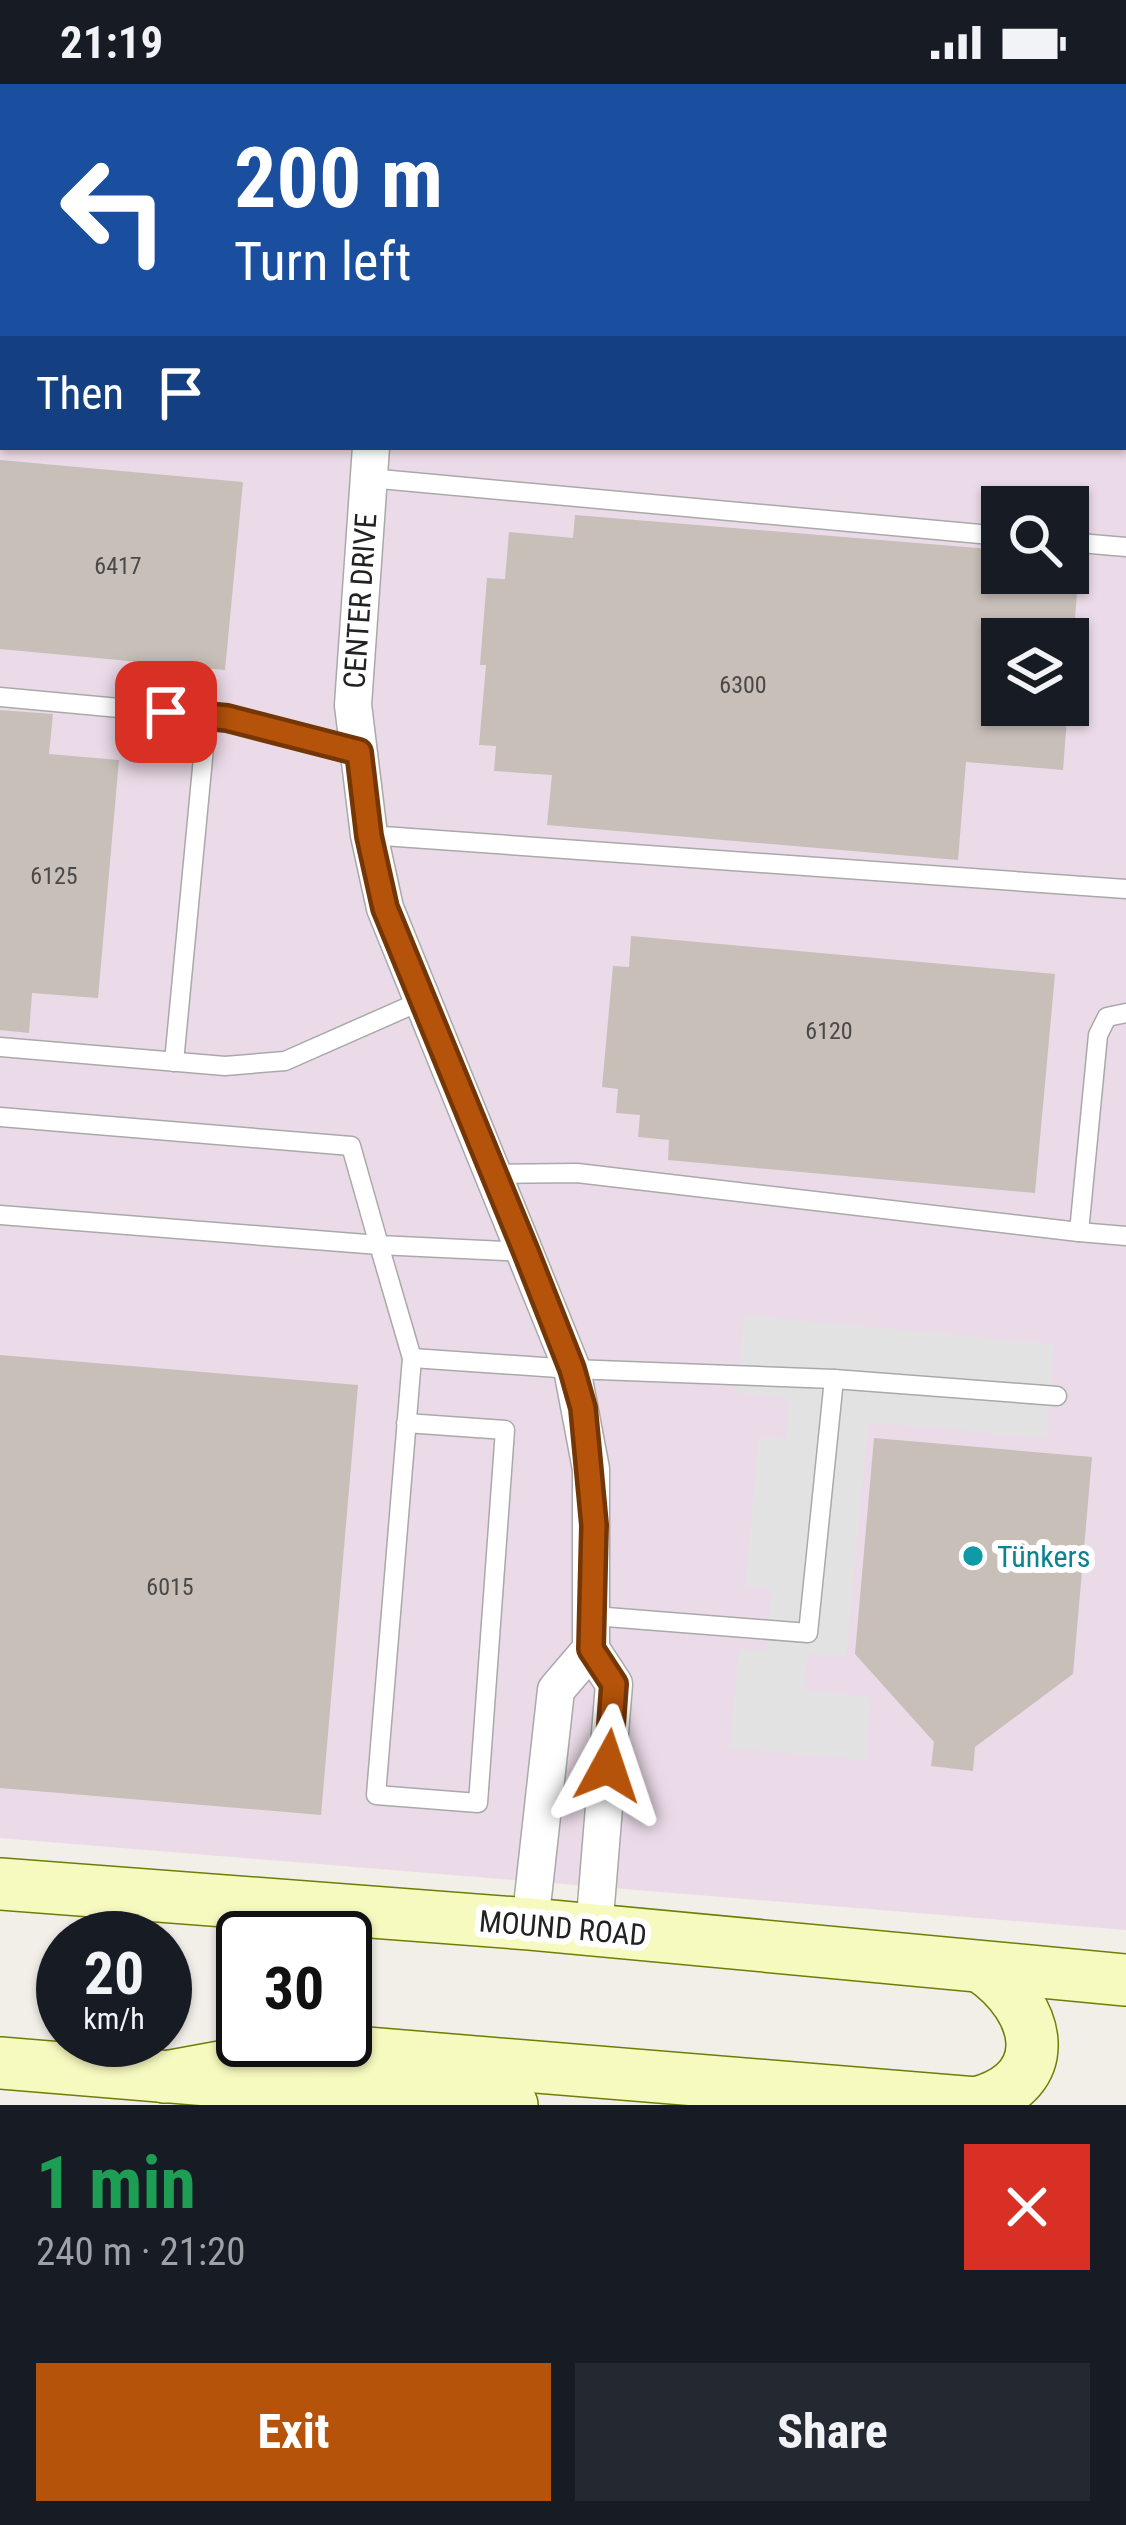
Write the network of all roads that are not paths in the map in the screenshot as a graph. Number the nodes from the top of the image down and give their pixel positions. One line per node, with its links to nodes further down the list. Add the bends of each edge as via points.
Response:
1 (370, 462): 2 (lane); 7 (street, CENTER DRIVE, via 353,705)
2 (981, 534)
3 (1089, 544): 4 (lane)
4 (1126, 547)
5 (0, 697): 6 (lane)
6 (207, 716): 7 (lane); 13 (lane)
7 (359, 752): 8 (street, CENTER DRIVE)
8 (369, 836): 9 (lane); 10 (street, CENTER DRIVE, via 385,908)
9 (1126, 890)
10 (421, 1001): 13 (lane, via 285,1061); 15 (street, CENTER DRIVE)
11 (1126, 1012): 17 (lane, via 1107,1017 1098,1035)
12 (0, 1047): 13 (lane)
13 (174, 1062)
14 (0, 1117): 19 (lane, via 351,1146)
15 (494, 1174): 17 (lane, via 577,1173); 20 (street, CENTER DRIVE)
16 (0, 1215): 19 (lane)
17 (1079, 1232): 18 (lane)
18 (1126, 1236)
19 (379, 1245): 20 (lane); 21 (lane)
20 (526, 1252): 22 (street, CENTER DRIVE)
21 (412, 1358): 22 (lane); 25 (lane)
22 (572, 1369): 23 (lane); 26 (street, CENTER DRIVE, via 591,1469)
23 (834, 1379): 24 (lane); 26 (lane, via 808,1634)
24 (1057, 1396)
25 (406, 1424): 25 (lane, via 376,1796 478,1803 505,1430)
26 (592, 1633): 28 (street, via 556,1690); 29 (street, CENTER DRIVE, via 614,1684)
27 (0, 1884): 28 (main road, MOUND ROAD)
28 (530, 1924): 29 (main road, MOUND ROAD)
29 (594, 1930): 30 (main road, MOUND ROAD)
30 (983, 1968): 31 (main road, MOUND ROAD); 34 (main road, via 1025,2009 1032,2043 1012,2088)
31 (1126, 1980)
32 (0, 2063): 33 (main road)
33 (401, 2086): 34 (main road); 35 (main road)
34 (968, 2104)
35 (512, 2105)

